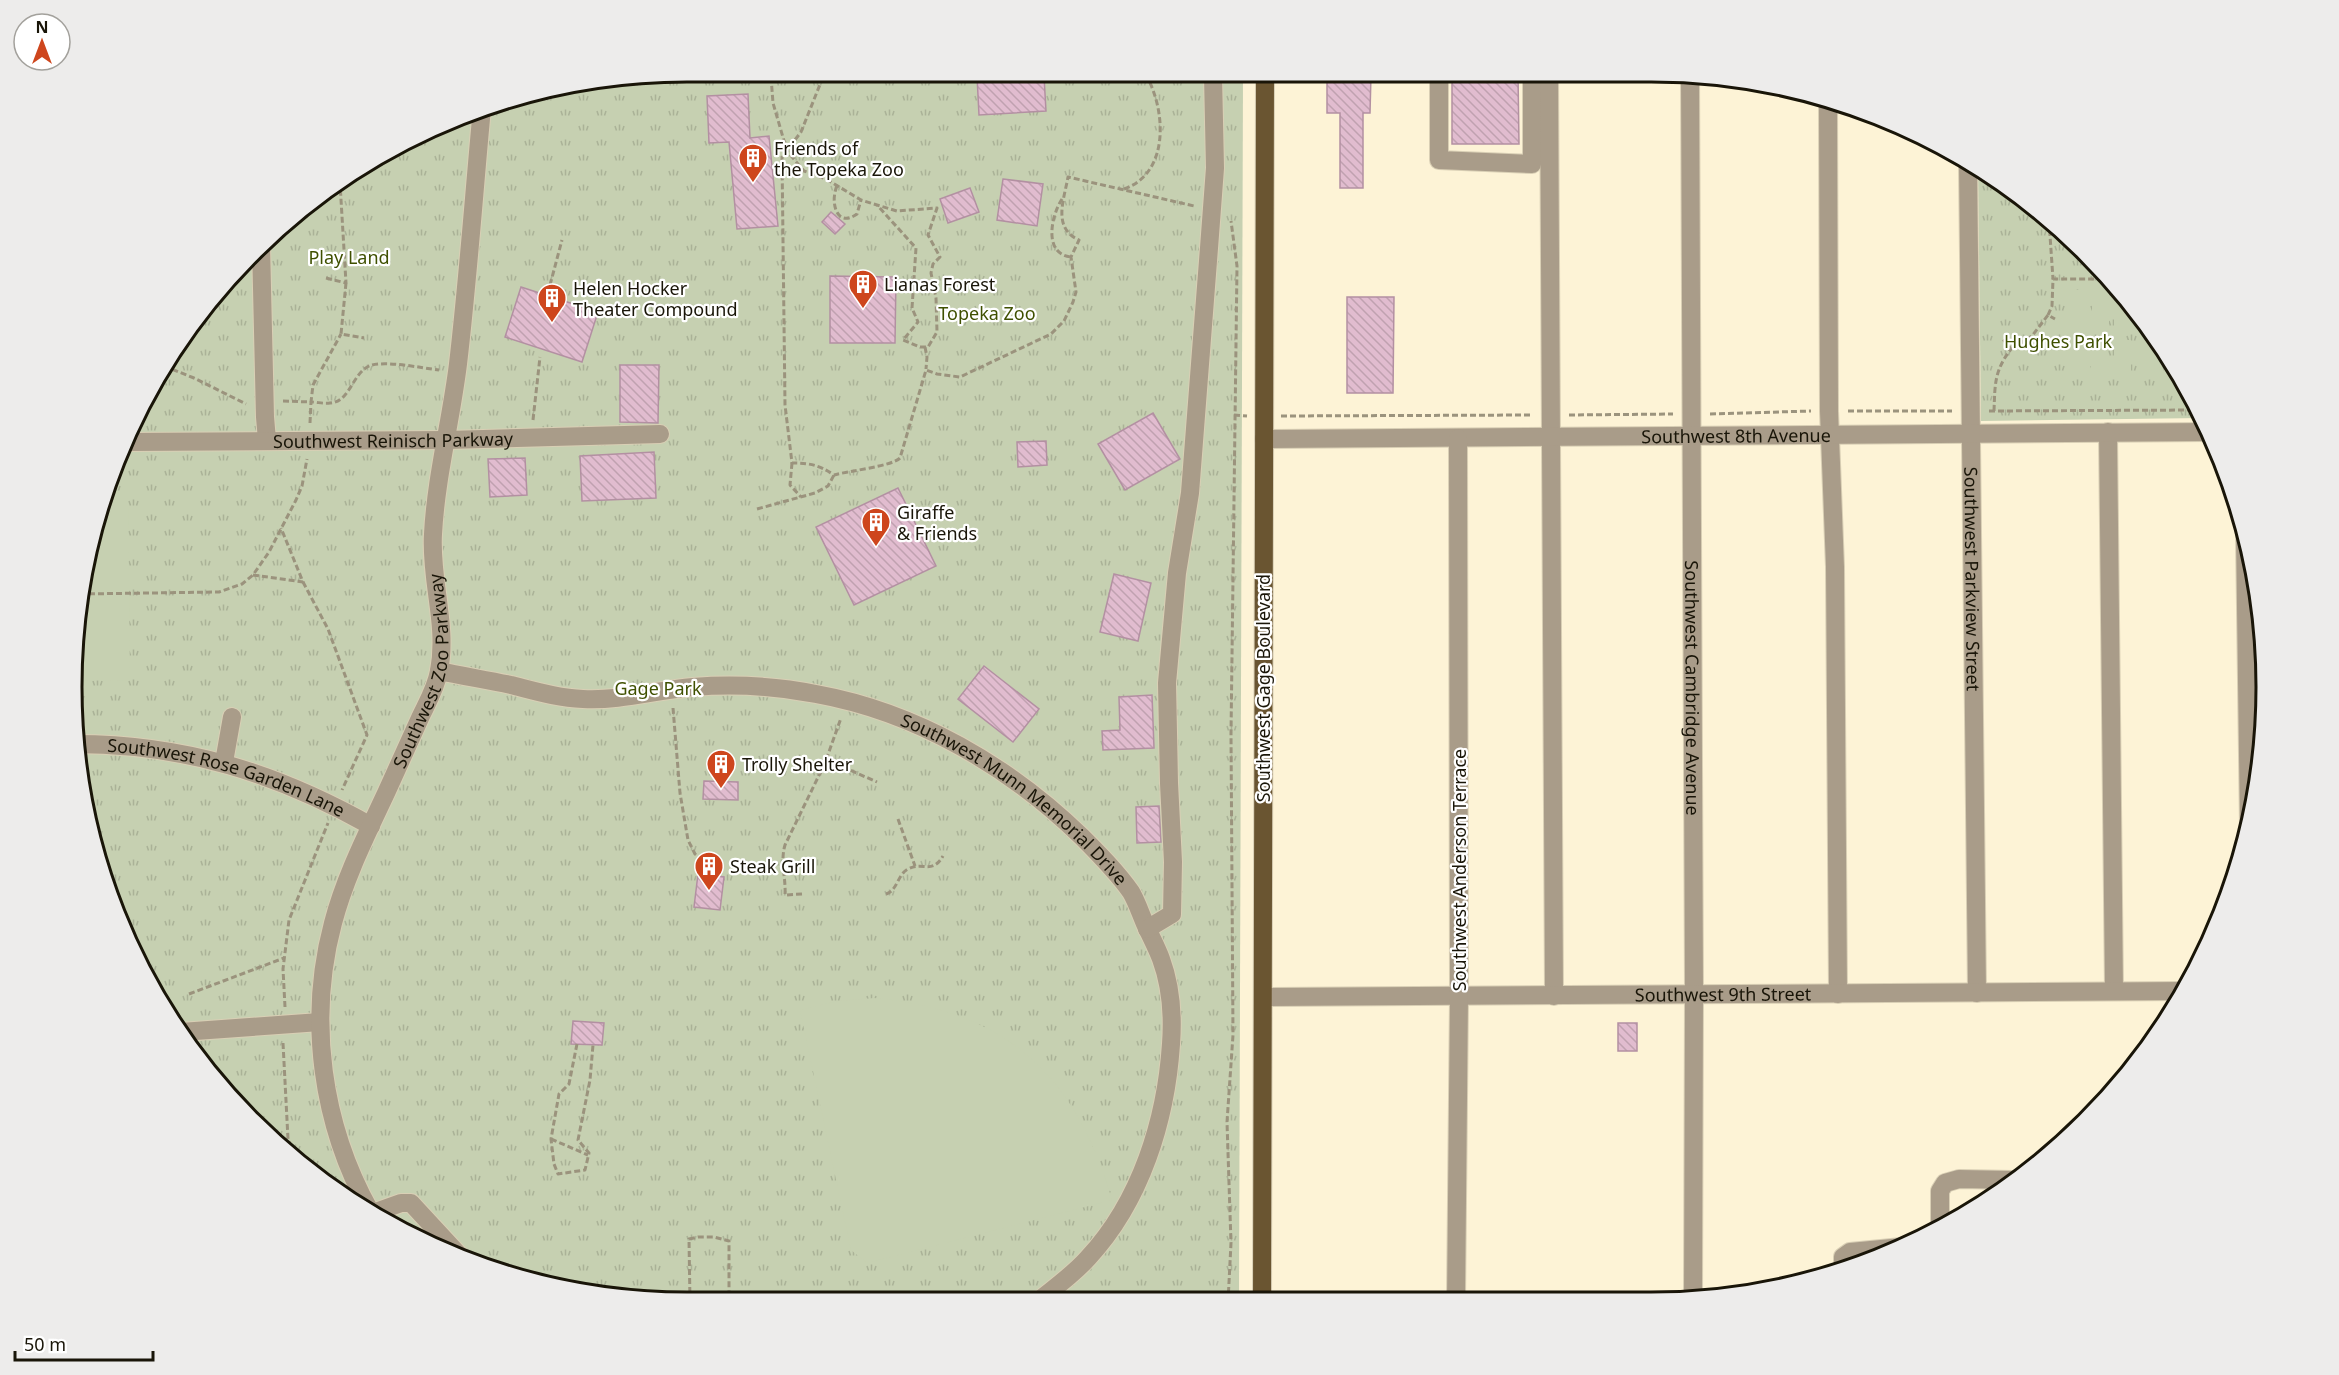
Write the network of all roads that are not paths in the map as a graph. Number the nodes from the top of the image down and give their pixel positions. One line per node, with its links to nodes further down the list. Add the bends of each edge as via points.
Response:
1 (1213, 82): 30 (street, via 1215,168 1209,248 1190,493 1177,573 1167,683 1172,914)
2 (1264, 82): 19 (main road, Southwest Gage Boulevard)
3 (1439, 82): 4 (street, via 1438,160 1532,165)
4 (1532, 82)
5 (1549, 82): 18 (street)
6 (1689, 84): 16 (street, Southwest Cambridge Avenue)
7 (1828, 109): 15 (street)
8 (481, 120): 20 (street, Southwest Zoo Parkway)
9 (1968, 172): 14 (street, Southwest Parkview Street)
10 (261, 259): 21 (street)
11 (2108, 432): 12 (street, Southwest 8th Avenue); 14 (street, Southwest 8th Avenue); 31 (street)
12 (2199, 432)
13 (660, 434): 20 (street, Southwest Reinisch Parkway)
14 (1972, 435): 15 (street, Southwest 8th Avenue); 34 (street, Southwest Parkview Street)
15 (1831, 436): 16 (street, Southwest 8th Avenue); 35 (street)
16 (1690, 437): 18 (street, Southwest 8th Avenue); 33 (street, Southwest Cambridge Avenue)
17 (1458, 438): 18 (street, Southwest 8th Avenue); 19 (street, Southwest 8th Avenue); 36 (street, Southwest Anderson Terrace)
18 (1550, 438): 37 (street)
19 (1264, 439): 38 (main road, Southwest Gage Boulevard)
20 (447, 440): 21 (street, Southwest Reinisch Parkway); 24 (street, Southwest Zoo Parkway, via 432,536 442,633)
21 (267, 441): 22 (street, Southwest Reinisch Parkway)
22 (135, 442)
23 (2246, 573): 28 (street)
24 (439, 671): 29 (street, Southwest Zoo Parkway); 30 (street, Southwest Munn Memorial Drive, via 585,700 692,687 773,688 815,693 895,715 979,757 1048,807 1092,848 1132,894)
25 (232, 717): 27 (street)
26 (86, 744): 27 (street, Southwest Rose Garden Lane, via 144,747)
27 (224, 762): 29 (street, Southwest Rose Garden Lane, via 300,789)
28 (2248, 783)
29 (371, 826): 39 (street, Southwest Zoo Parkway, via 333,925 323,973)
30 (1147, 928): 49 (street, Southwest Munn Memorial Drive, via 1162,961 1172,1025 1164,1098 1155,1135 1132,1196 1113,1227 1088,1258)
31 (2114, 991): 32 (street, Southwest 9th Street); 34 (street, Southwest 9th Street)
32 (2174, 991)
33 (1694, 993): 35 (street, Southwest 9th Street); 37 (street, Southwest 9th Street); 48 (street, Southwest Cambridge Avenue)
34 (1977, 993): 35 (street, Southwest 9th Street)
35 (1838, 994)
36 (1459, 996): 37 (street, Southwest 9th Street); 38 (street, Southwest 9th Street); 51 (street, Southwest Anderson Terrace)
37 (1554, 996)
38 (1263, 997): 50 (main road, Southwest Gage Boulevard)
39 (320, 1022): 40 (street, via 284,1016); 42 (street, Southwest Zoo Parkway, via 324,1076 335,1129)
40 (189, 1031)
41 (2003, 1180): 44 (street, via 1959,1179 1945,1183 1940,1191)
42 (364, 1199)
43 (381, 1209): 45 (street, via 411,1203)
44 (1940, 1219)
45 (447, 1242)
46 (1875, 1249): 47 (street, via 1850,1252)
47 (1843, 1261)
48 (1693, 1291)
49 (1048, 1292)
50 (1262, 1292)
51 (1456, 1292)

